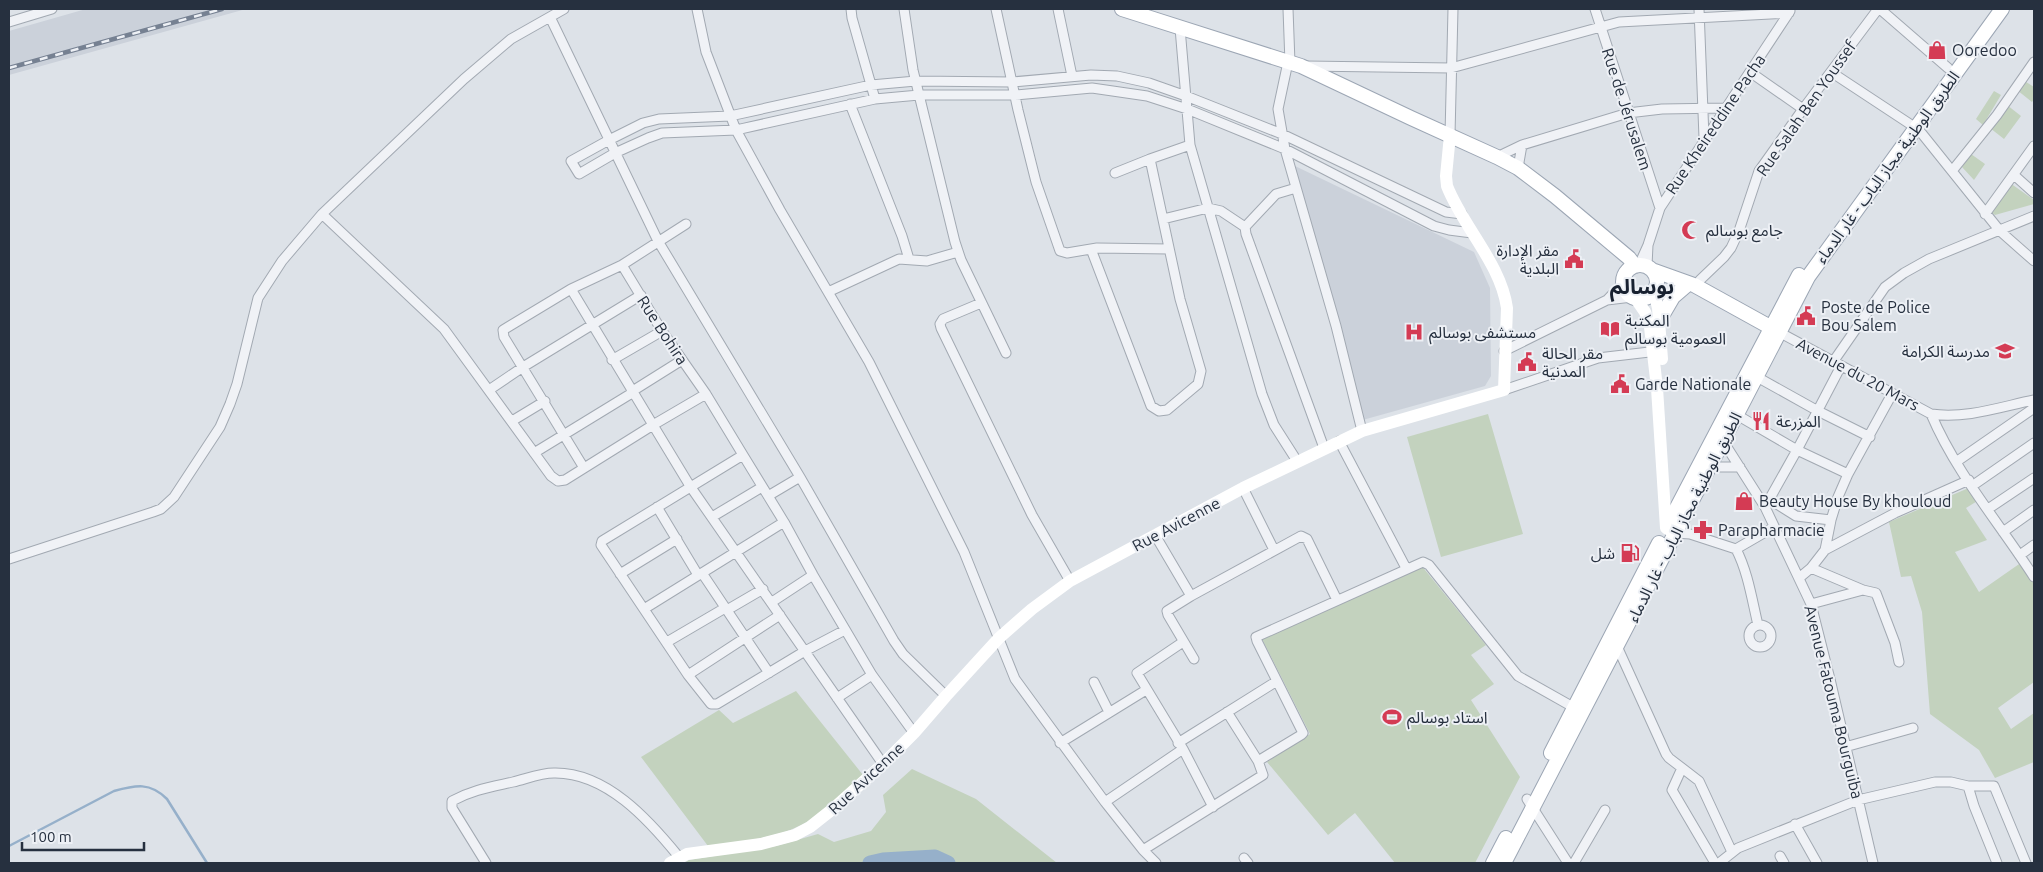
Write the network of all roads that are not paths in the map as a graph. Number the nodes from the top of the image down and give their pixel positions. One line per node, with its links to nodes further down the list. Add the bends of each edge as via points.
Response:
1 (52, 9): 16 (street)
2 (564, 9): 18 (street)
3 (697, 9): 42 (street, via 706,52)
4 (851, 9): 31 (street)
5 (904, 9): 29 (street)
6 (996, 9): 30 (street)
7 (1058, 9): 28 (street)
8 (1122, 9): 21 (main road)
9 (1288, 9): 23 (street)
10 (1453, 9): 24 (street)
11 (1595, 9): 20 (street, Rue de Jérusalem)
12 (1879, 9): 25 (street); 27 (street, Rue Salah Ben Youssef)
13 (1991, 9): 25 (main road, الطريق الوطنية مجاز الباب - غار الدماء)
14 (2002, 9): 43 (main road, الطريق الوطنية مجاز الباب - غار الدماء)
15 (1789, 11): 17 (street); 26 (street, Rue Kheireddine Pacha)
16 (29, 12): 19 (street)
17 (1699, 13): 20 (street); 37 (street)
18 (550, 16): 48 (street); 64 (street, via 511,39 464,79)
19 (9, 22)
20 (1600, 26): 24 (street); 41 (street, Rue de Jérusalem)
21 (1180, 28): 23 (main road); 34 (street)
22 (2034, 62): 57 (street)
23 (1293, 63): 24 (street); 45 (street, via 1278,109); 46 (main road)
24 (1451, 68): 46 (street)
25 (1948, 68): 43 (main road, الطريق الوطنية مجاز الباب - غار الدماء)
26 (1750, 72): 38 (street, Rue Kheireddine Pacha); 40 (street)
27 (1831, 72): 40 (street, Rue Salah Ben Youssef); 43 (street)
28 (1072, 76): 30 (street); 34 (street, via 1117,76)
29 (916, 81): 30 (street); 31 (street); 32 (street)
30 (1012, 82): 33 (street)
31 (871, 85): 35 (street); 42 (street)
32 (919, 95): 33 (street); 35 (street); 76 (street)
33 (1015, 95): 39 (street, via 1092,88 1147,96); 74 (street, via 1036,182 1060,251)
34 (1186, 96): 39 (street); 45 (street)
35 (875, 99): 36 (street)
36 (850, 104): 44 (street); 77 (street)
37 (1703, 107): 38 (street); 41 (street); 47 (street)
38 (1726, 108): 47 (street, Rue Kheireddine Pacha)
39 (1187, 109): 49 (street); 52 (street)
40 (1803, 109): 81 (street, Rue Salah Ben Youssef, via 1759,171 1731,248)
41 (1628, 113): 50 (street); 63 (street, Rue de Jérusalem)
42 (730, 116): 44 (street); 48 (street, via 659,119 643,123)
43 (1911, 126): 57 (street); 92 (main road, الطريق الوطنية مجاز الباب - غار الدماء, via 1804,266)
44 (736, 130): 53 (street, via 662,133); 84 (street)
45 (1282, 134): 52 (street); 65 (street, via 1446,212)
46 (1450, 135): 54 (main road); 65 (street, via 1447,186)
47 (1704, 138): 63 (street, Rue Kheireddine Pacha)
48 (609, 140): 53 (street); 53 (street, via 571,161 579,174)
49 (1190, 145): 55 (street); 62 (street)
50 (1522, 145): 54 (street); 56 (street)
51 (2034, 146): 59 (street)
52 (1284, 149): 60 (street); 72 (street, via 1434,226)
53 (615, 153): 73 (street)
54 (1497, 157): 56 (main road)
55 (1150, 159): 58 (street); 68 (street)
56 (1518, 168): 80 (main road, via 1620,251)
57 (1952, 171): 66 (street)
58 (1115, 173)
59 (2014, 175): 61 (street); 66 (street)
60 (1296, 188): 70 (street, via 1276,194); 114 (street)
61 (2034, 192)
62 (1208, 208): 68 (street); 70 (street, via 1221,211); 124 (street, via 1262,394 1274,425)
63 (1660, 208): 80 (street, Rue Kheireddine Pacha)
64 (322, 214): 101 (street, via 444,329); 155 (street, via 262,289 230,404 206,450 174,498 153,512)
65 (1462, 214): 72 (street)
66 (1985, 214): 71 (street)
67 (2034, 216): 71 (street)
68 (1163, 219): 75 (street)
69 (686, 224): 73 (street)
70 (1245, 227): 120 (street)
71 (2000, 231): 78 (street); 98 (street, via 1929,259 1885,287)
72 (1472, 233): 93 (street, via 1505,297)
73 (658, 240): 79 (street); 130 (street)
74 (1091, 249): 75 (street); 75 (street, via 1151,406 1159,411 1166,410 1198,384 1201,371)
75 (1169, 250)
76 (958, 252): 77 (street, via 927,261); 88 (street)
77 (909, 259): 84 (street, via 886,264)
78 (2034, 261)
79 (622, 265): 82 (street); 85 (street, Rue Bohira)
80 (1637, 270): 81 (main road, Avenue du 20 Mars); 83 (main road, via 1656,277); 86 (main road, via 1628,294); 87 (street)
81 (1692, 285): 83 (main road); 89 (main road, via 1673,297); 92 (main road, Avenue du 20 Mars)
82 (571, 289): 90 (street); 99 (street, via 503,330)
83 (1654, 291): 86 (main road, via 1649,297); 89 (street)
84 (828, 292): 176 (street, via 869,362 964,552)
85 (641, 296): 90 (street); 91 (street, Rue Bohira)
86 (1634, 298): 87 (street); 94 (street, via 1648,319)
87 (1608, 300): 93 (street)
88 (981, 302): 95 (street); 163 (street, via 943,319 941,328 1032,515)
89 (1659, 321): 94 (street)
90 (592, 325): 96 (street); 99 (street)
91 (662, 330): 96 (street); 97 (street, Rue Bohira)
92 (1775, 330): 98 (street, Avenue du 20 Mars); 100 (main road, الطريق الوطنية مجاز الباب - غار الدماء); 144 (main road, الطريق الوطنية مجاز الباب - غار الدماء)
93 (1504, 351): 102 (street)
94 (1657, 351): 102 (street, via 1598,358); 144 (street)
95 (1006, 354)
96 (612, 360): 103 (street)
97 (682, 360): 103 (street); 104 (street, Rue Bohira)
98 (1837, 364): 105 (street, Avenue du 20 Mars); 109 (street)
99 (523, 367): 101 (street); 107 (street)
100 (1757, 377): 109 (street); 111 (main road, الطريق الوطنية مجاز الباب - غار الدماء)
101 (489, 390): 112 (street)
102 (1504, 390): 114 (street, Rue Avicenne)
103 (632, 392): 113 (street); 115 (street)
104 (706, 394): 113 (street); 123 (street, Rue Bohira)
105 (1892, 394): 110 (street, Avenue du 20 Mars); 116 (street)
106 (2034, 400): 110 (street, Avenue du 20 Mars, via 1963,415)
107 (545, 401): 112 (street); 115 (street)
108 (2034, 408): 125 (street)
109 (1818, 411): 116 (street); 121 (street)
110 (1932, 414): 125 (street)
111 (1737, 415): 118 (main road, الطريق الوطنية مجاز الباب - غار الدماء); 121 (street)
112 (512, 420): 122 (street)
113 (652, 425): 128 (street); 133 (street)
114 (1362, 431): 117 (street, Rue Avicenne)
115 (564, 434): 122 (street); 128 (street)
116 (1870, 437): 129 (street)
117 (1339, 441): 120 (street, Rue Avicenne); 156 (street)
118 (1723, 441): 126 (street, Avenue Fatouma Bourguiba); 127 (main road, الطريق الوطنية مجاز الباب - غار الدماء)
119 (2034, 444): 132 (street)
120 (1324, 448): 124 (street, Rue Avicenne)
121 (1797, 450): 129 (street); 137 (street)
122 (534, 453): 128 (street, via 556,481 565,480)
123 (743, 455): 133 (street); 134 (street, Rue Bohira)
124 (1297, 461): 135 (street, Rue Avicenne)
125 (1956, 462): 132 (street)
126 (1740, 466): 127 (street); 137 (street, Avenue Fatouma Bourguiba)
127 (1710, 467): 144 (main road, الطريق الوطنية مجاز الباب - غار الدماء)
128 (584, 468)
129 (1848, 474): 142 (street)
130 (800, 477): 136 (street); 189 (street, via 894,641)
131 (2034, 478): 139 (street)
132 (1970, 483): 139 (street); 152 (street, via 1895,513)
133 (690, 486): 138 (street); 141 (street)
134 (762, 487): 136 (street, Rue Bohira); 141 (street)
135 (1243, 488): 147 (street, Rue Avicenne); 151 (street)
136 (768, 496): 143 (street, Rue Bohira)
137 (1767, 503): 142 (street, via 1796,516); 145 (street, Avenue Fatouma Bourguiba)
138 (657, 507): 148 (street); 158 (street, via 601,542)
139 (1988, 509): 146 (street)
140 (2034, 510): 146 (street)
141 (712, 517): 153 (street)
142 (1831, 520): 152 (street)
143 (784, 522): 153 (street); 160 (street, Rue Bohira)
144 (1673, 524): 150 (street, via 1690,534); 177 (main road, الطريق الوطنية مجاز الباب - غار الدماء)
145 (1774, 526): 150 (street); 161 (street, Avenue Fatouma Bourguiba)
146 (2004, 532): 154 (street)
147 (1155, 535): 163 (street, Rue Avicenne); 166 (street)
148 (677, 539): 158 (street); 159 (street)
149 (2034, 545): 154 (street)
150 (1736, 549): 173 (street)
151 (1274, 550): 166 (street); 167 (street, via 1301,536 1306,537)
152 (1826, 550): 157 (street)
153 (737, 553): 159 (street); 164 (street)
154 (2020, 555): 162 (street)
155 (9, 559)
156 (1406, 568): 167 (street); 191 (street, via 1422,562 1429,565 1518,676)
157 (1811, 568): 161 (street); 165 (street)
158 (620, 574): 171 (street)
159 (700, 574): 170 (street); 171 (street)
160 (813, 575): 168 (street); 174 (street, Rue Bohira)
161 (1799, 578): 169 (street, Avenue Fatouma Bourguiba)
162 (2034, 578)
163 (1070, 581): 176 (street, Rue Avicenne, via 1032,608)
164 (763, 589): 168 (street); 170 (street)
165 (1863, 590): 169 (street); 182 (street, via 1877,595)
166 (1191, 596): 179 (street, via 1167,611)
167 (1338, 600): 186 (street, via 1256,637)
168 (772, 602): 172 (street)
169 (1810, 604): 199 (street, Avenue Fatouma Bourguiba)
170 (726, 609): 175 (street); 178 (street)
171 (644, 610): 178 (street)
172 (780, 615): 175 (street); 180 (street)
173 (1758, 625)
174 (845, 630): 180 (street); 184 (street, Rue Bohira)
175 (746, 638): 183 (street); 185 (street)
176 (999, 638): 189 (street, Rue Avicenne); 197 (street, via 1015,679)
177 (1615, 641): 191 (main road, الطريق الوطنية مجاز الباب - غار الدماء); 196 (main road, الطريق الوطنية مجاز الباب - غار الدماء); 202 (street, via 1666,754)
178 (667, 642): 185 (street)
179 (1183, 642): 181 (street); 188 (street, via 1138,672)
180 (805, 651): 183 (street); 190 (street)
181 (1194, 660)
182 (1899, 662)
183 (769, 673): 185 (street, via 714,704)
184 (872, 675): 190 (street); 195 (street, Rue Bohira)
185 (688, 676)
186 (1277, 681): 193 (street); 200 (street, via 1303,734)
187 (1094, 682): 192 (street)
188 (1146, 690): 192 (street); 198 (street)
189 (946, 696): 195 (street, Rue Avicenne)
190 (837, 698): 201 (street)
191 (1573, 706): 196 (main road, الطريق الوطنية مجاز الباب - غار الدماء)
192 (1109, 712): 197 (street)
193 (1227, 712): 198 (street); 200 (street)
194 (1914, 728): 199 (street)
195 (914, 733): 201 (street, Rue Avicenne)
196 (1564, 736): 206 (main road, الطريق الوطنية مجاز الباب - غار الدماء)
197 (1060, 743): 205 (street)
198 (1181, 746): 205 (street); 207 (street)
199 (1845, 747): 204 (street, Avenue Fatouma Bourguiba)
200 (1258, 761): 207 (street, via 1264,775)
201 (883, 764): 212 (street, Rue Avicenne, via 822,818 795,834 761,844 688,854)
202 (1682, 768): 211 (street, via 1699,782); 219 (street, via 1672,790)
203 (1968, 786): 204 (street, via 1935,782); 222 (street); 223 (street, via 1991,785 1996,788)
204 (1858, 800): 209 (street); 221 (street, Avenue Fatouma Bourguiba)
205 (1105, 802): 210 (street)
206 (1530, 803): 215 (main road, الطريق الوطنية مجاز الباب - غار الدماء); 216 (main road, الطريق الوطنية مجاز الباب - غار الدماء); 217 (street)
207 (1213, 807): 210 (street)
208 (1605, 810): 218 (street)
209 (1795, 824): 211 (street); 220 (street)
210 (1143, 850): 214 (street)
211 (1732, 852): 219 (street)
212 (674, 860): 213 (street, via 642,816 607,789 575,775 552,773 484,788 452,801 452,808)
213 (486, 863)
214 (1156, 863)
215 (1494, 863)
216 (1504, 863)
217 (1568, 863)
218 (1574, 863)
219 (1717, 863)
220 (1817, 863)
221 (1874, 863)
222 (1997, 863)
223 (2026, 863)

